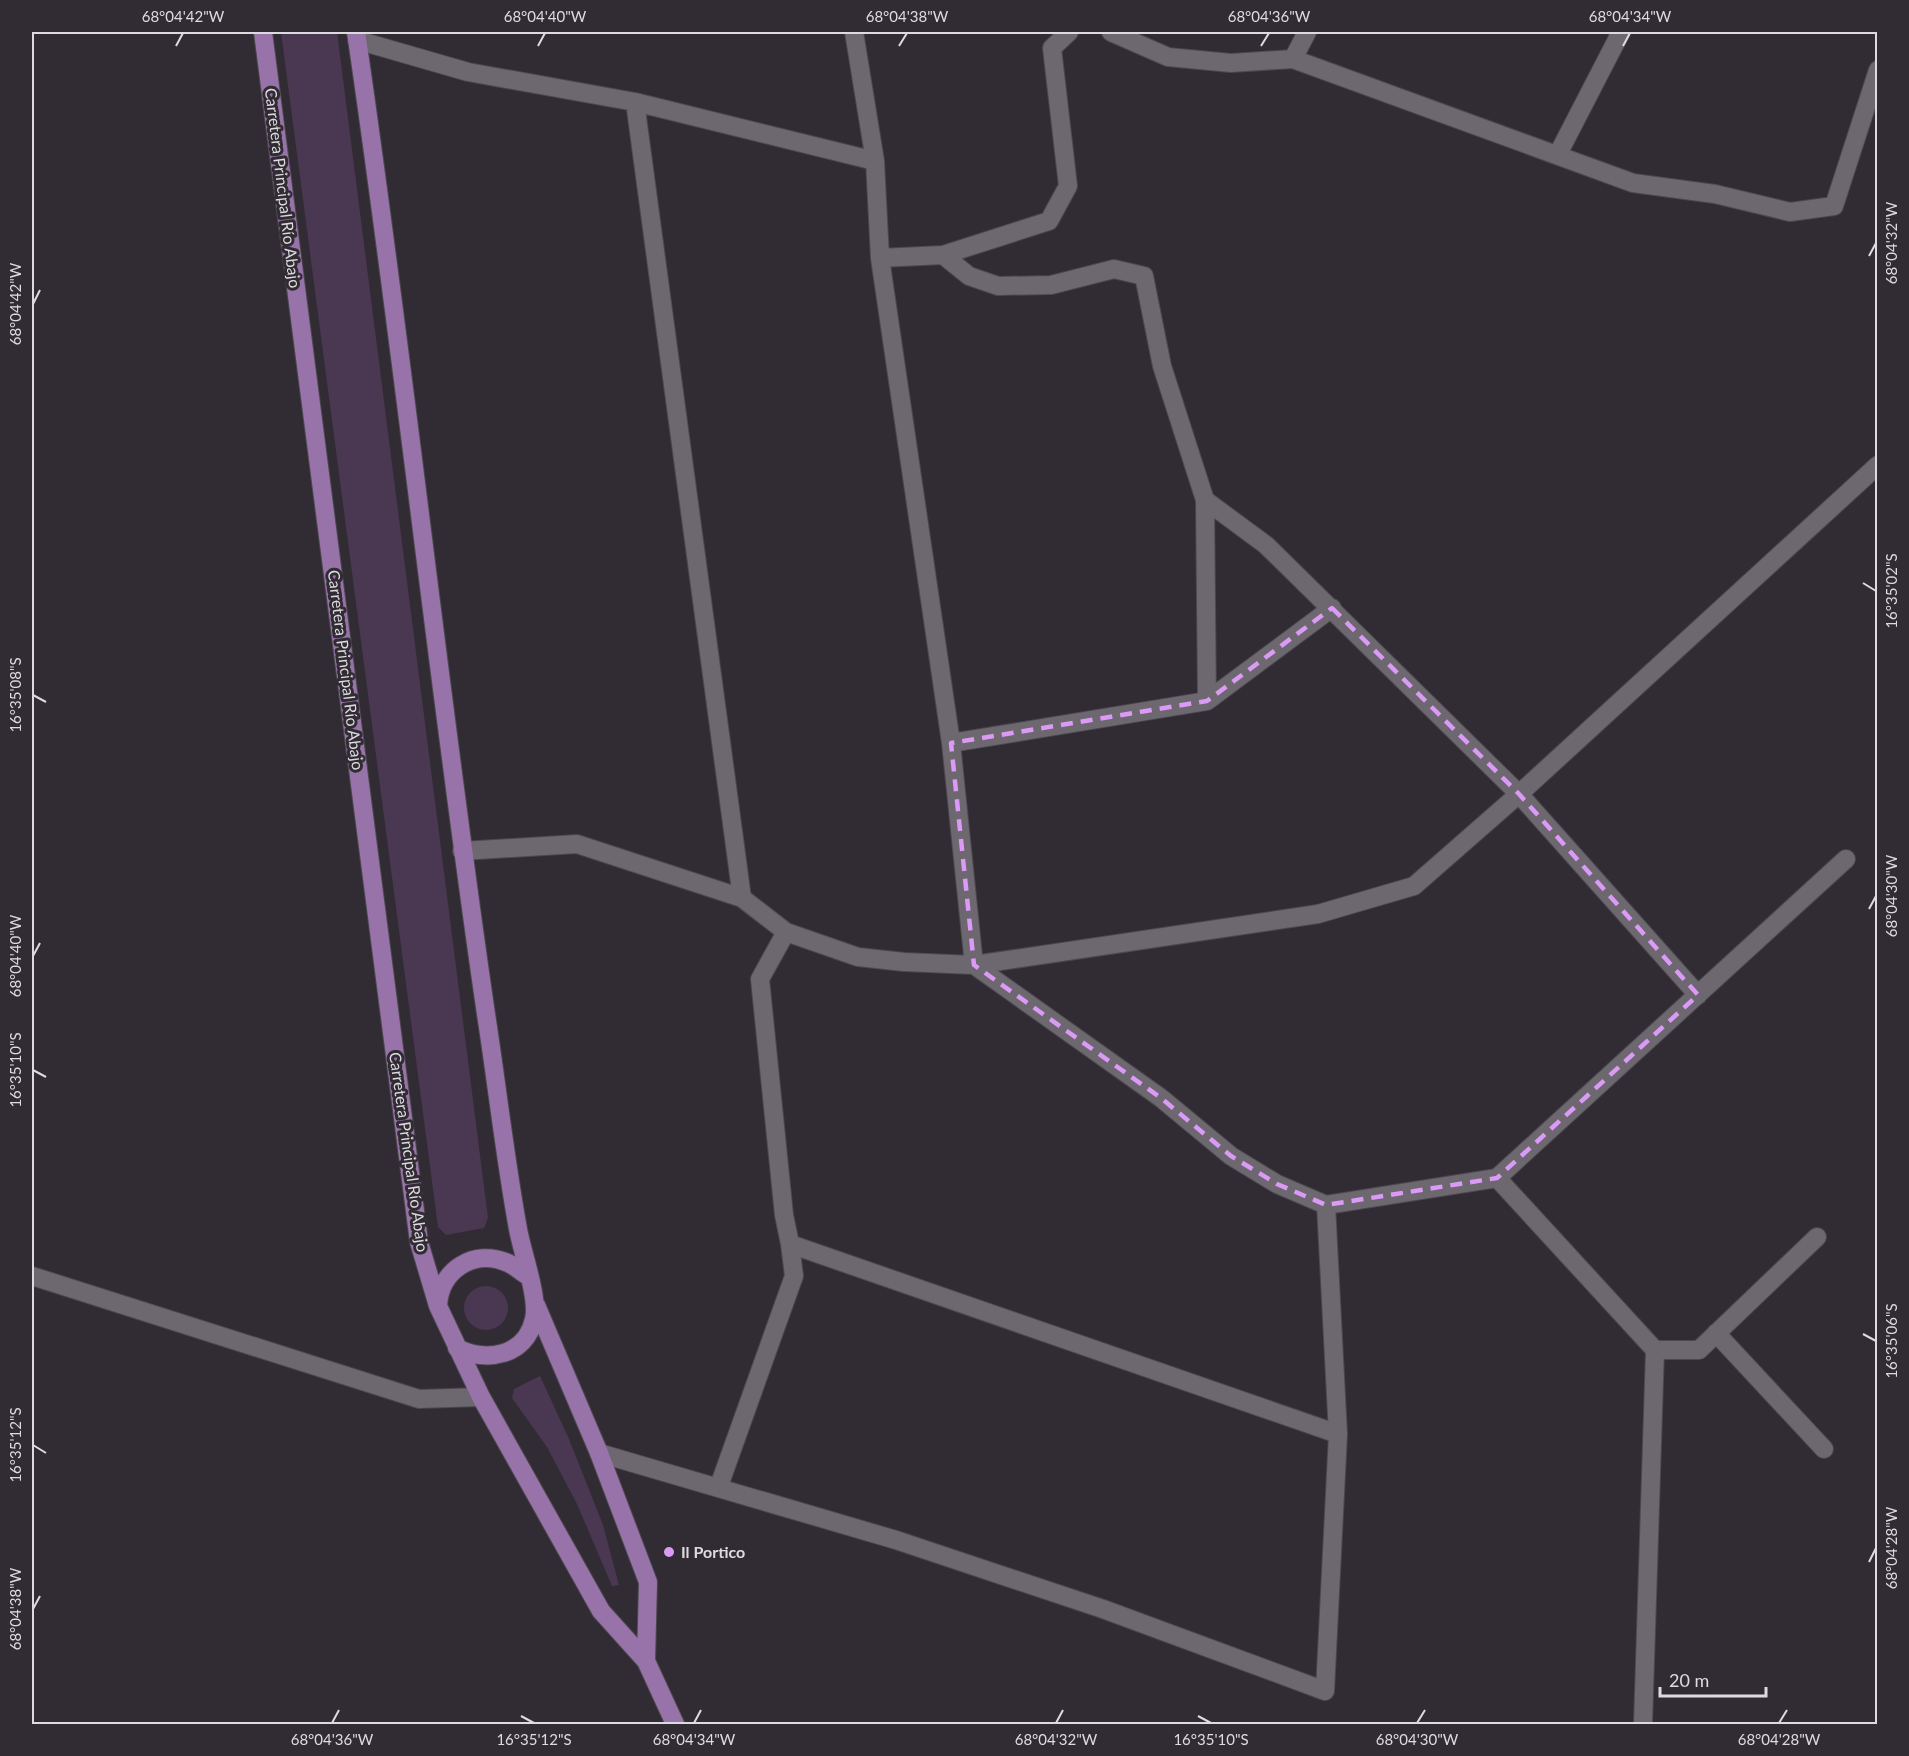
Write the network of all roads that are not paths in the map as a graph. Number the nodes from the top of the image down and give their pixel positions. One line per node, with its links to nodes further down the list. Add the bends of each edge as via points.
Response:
1 (263, 32): 34 (main road, Carretera Principal Río Abajo, via 419,1242)
2 (854, 32): 12 (street)
3 (1069, 32): 13 (street, via 1052,48 1068,186 1049,221)
4 (1111, 32): 8 (street, via 1168,57 1231,63)
5 (1307, 32): 8 (street)
6 (1621, 32): 11 (street)
7 (356, 36): 10 (street, via 468,72); 21 (main road)
8 (1293, 60): 11 (street)
9 (1878, 70): 11 (street, via 1834,206 1790,212 1715,194 1633,183)
10 (635, 102): 12 (street); 23 (street)
11 (1558, 154)
12 (875, 161): 14 (street)
13 (943, 255): 14 (street); 16 (street, via 969,276 998,286 1051,285 1113,269 1144,276 1162,366)
14 (880, 258): 19 (street)
15 (1878, 465): 20 (street)
16 (1205, 500): 17 (street, via 1266,545); 18 (street)
17 (1332, 608): 18 (street); 20 (street)
18 (1207, 701): 19 (street)
19 (951, 743): 25 (street)
20 (1519, 794): 25 (street, via 1414,886 1318,914); 26 (street)
21 (462, 851): 23 (street, via 577,844); 32 (main road)
22 (1845, 859): 26 (street)
23 (742, 898): 24 (street)
24 (786, 932): 25 (street, via 858,957); 30 (street, via 760,979)
25 (974, 965): 28 (street, via 1161,1098 1231,1156 1276,1184)
26 (1698, 995): 27 (street)
27 (1497, 1178): 28 (street); 37 (street)
28 (1326, 1205): 39 (street)
29 (1816, 1237): 35 (street)
30 (790, 1244): 39 (street); 42 (street, via 794,1276)
31 (32, 1276): 38 (street, via 418,1399)
32 (528, 1276): 33 (main road); 34 (main road, via 509,1264 475,1259 447,1276 439,1290)
33 (536, 1303): 36 (main road, via 528,1334 517,1347 487,1358 471,1356); 41 (main road)
34 (438, 1306): 36 (main road)
35 (1716, 1333): 37 (street, via 1699,1350); 40 (street)
36 (457, 1348): 38 (main road)
37 (1655, 1350): 45 (street)
38 (481, 1397): 43 (main road, via 601,1611)
39 (1338, 1434): 42 (street, via 1324,1691 1103,1609)
40 (1824, 1449)
41 (599, 1453): 42 (street); 43 (main road, via 648,1582)
42 (719, 1486)
43 (646, 1661): 44 (main road)
44 (675, 1725)
45 (1643, 1725)

